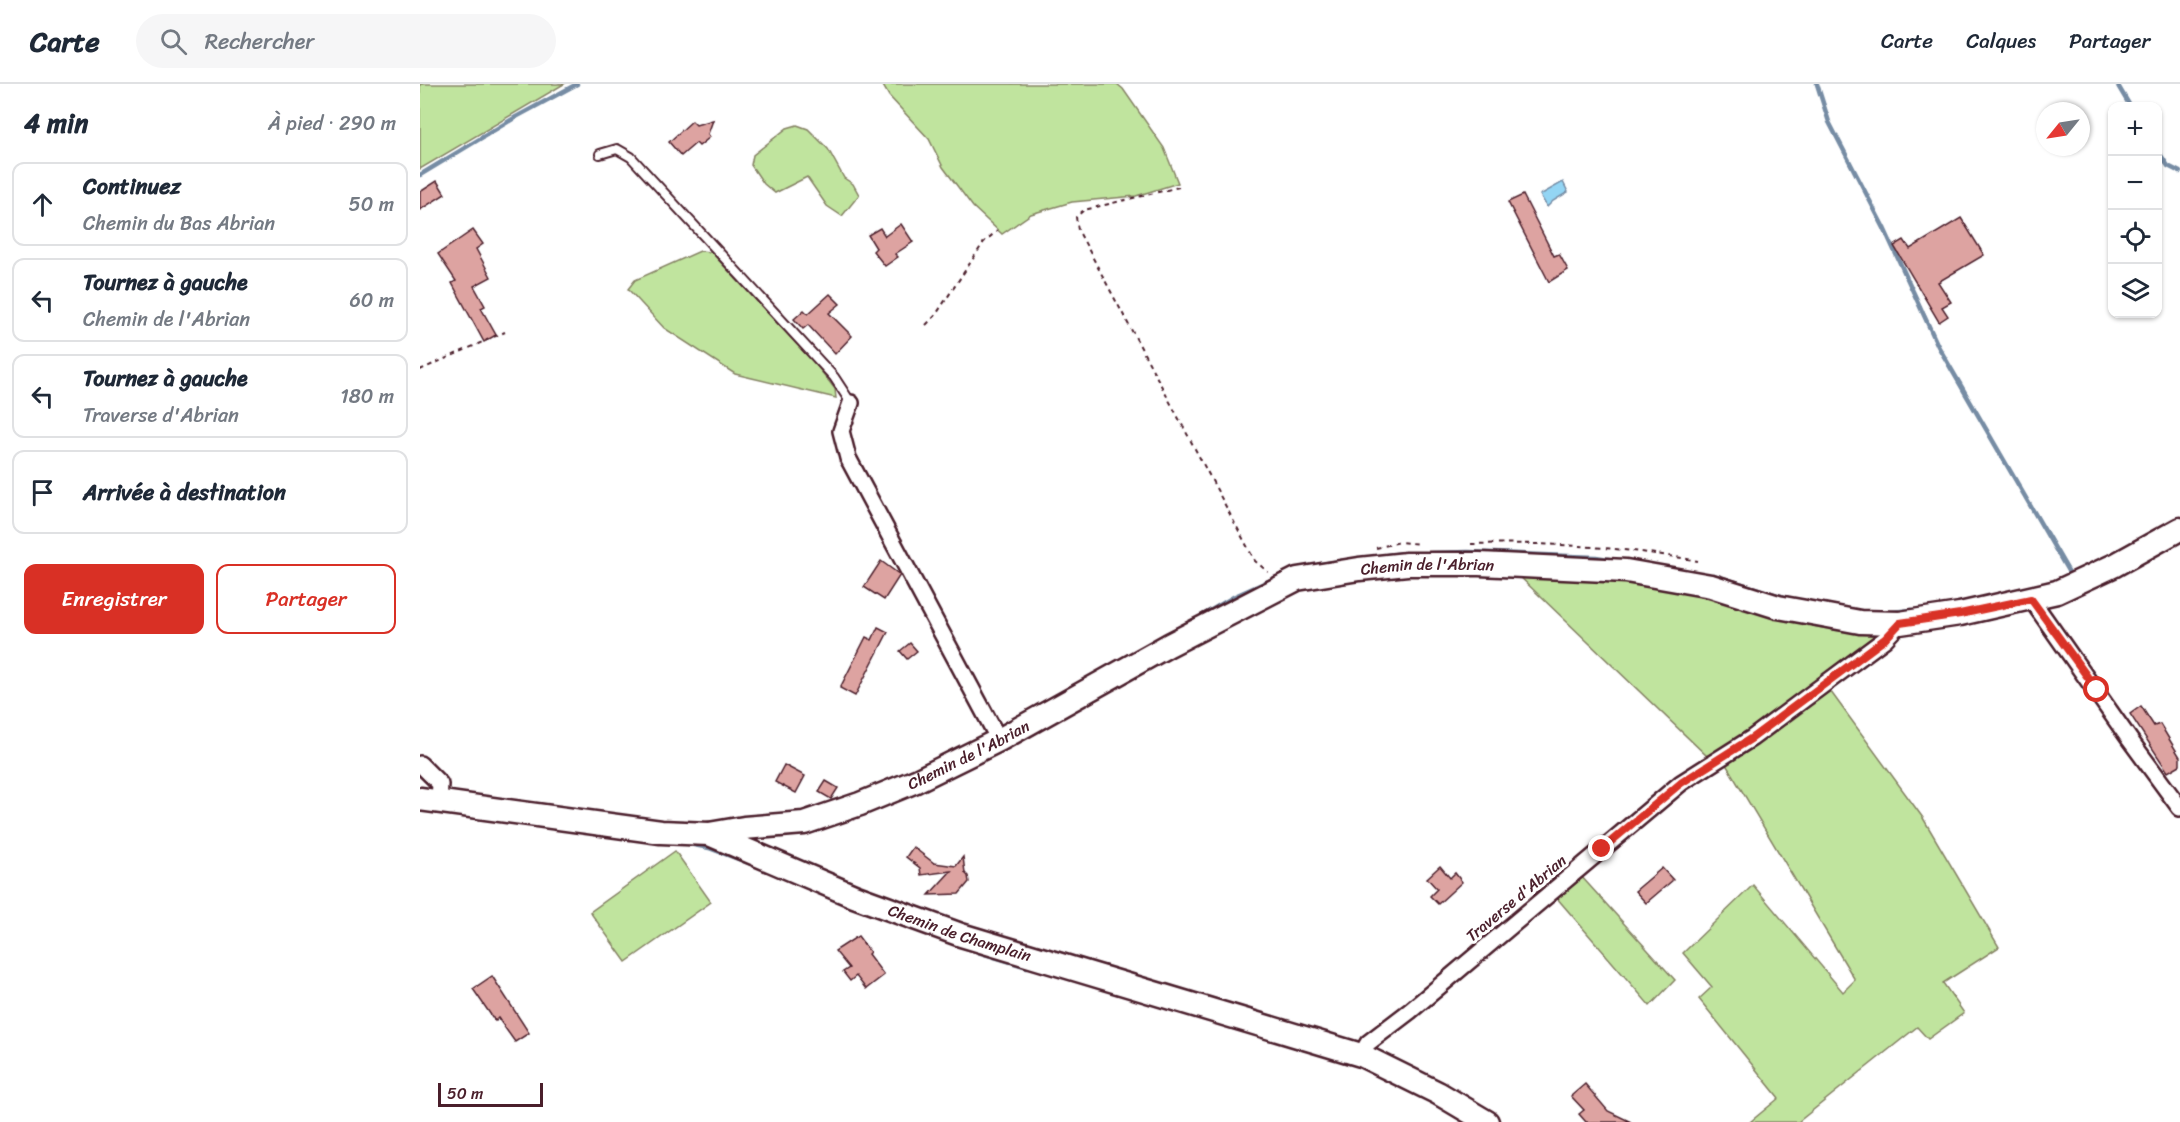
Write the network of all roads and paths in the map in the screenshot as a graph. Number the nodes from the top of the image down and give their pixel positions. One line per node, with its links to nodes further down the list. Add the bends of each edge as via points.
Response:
1 (600, 154): 7 (lane, via 617,149 631,157 834,377)
2 (1179, 187): 13 (path, via 1084,210 1076,217 1078,230 1256,561 1266,572)
3 (997, 231): 4 (path, via 984,242 936,316)
4 (926, 325)
5 (505, 332): 6 (path)
6 (420, 370)
7 (851, 403): 16 (street, via 841,431 848,458)
8 (2180, 529): 14 (street, Chemin de l'Abrian, via 2115,565 2057,592)
9 (1422, 545): 11 (path, via 1400,542)
10 (1462, 545): 12 (path, via 1571,546)
11 (1368, 549)
12 (1698, 561)
13 (1275, 572)
14 (2031, 599): 15 (street, Chemin de l'Abrian); 19 (street)
15 (1900, 623): 16 (street, Chemin de l'Abrian, via 1860,622 1778,607 1711,586 1626,571 1479,564 1359,569 1298,579 1169,645); 21 (street, Traverse d'Abrian, via 1885,639 1752,738 1681,783 1368,1043)
16 (999, 740): 20 (street, Chemin de l'Abrian, via 916,781 804,823)
17 (420, 764): 18 (street, via 440,784)
18 (429, 800): 20 (street, Chemin de Champlain, via 661,832)
19 (2180, 808)
20 (710, 834): 21 (street, Chemin de Champlain, via 854,896 961,935)
21 (1361, 1055): 22 (street, Chemin de Champlain)
22 (1487, 1122)

